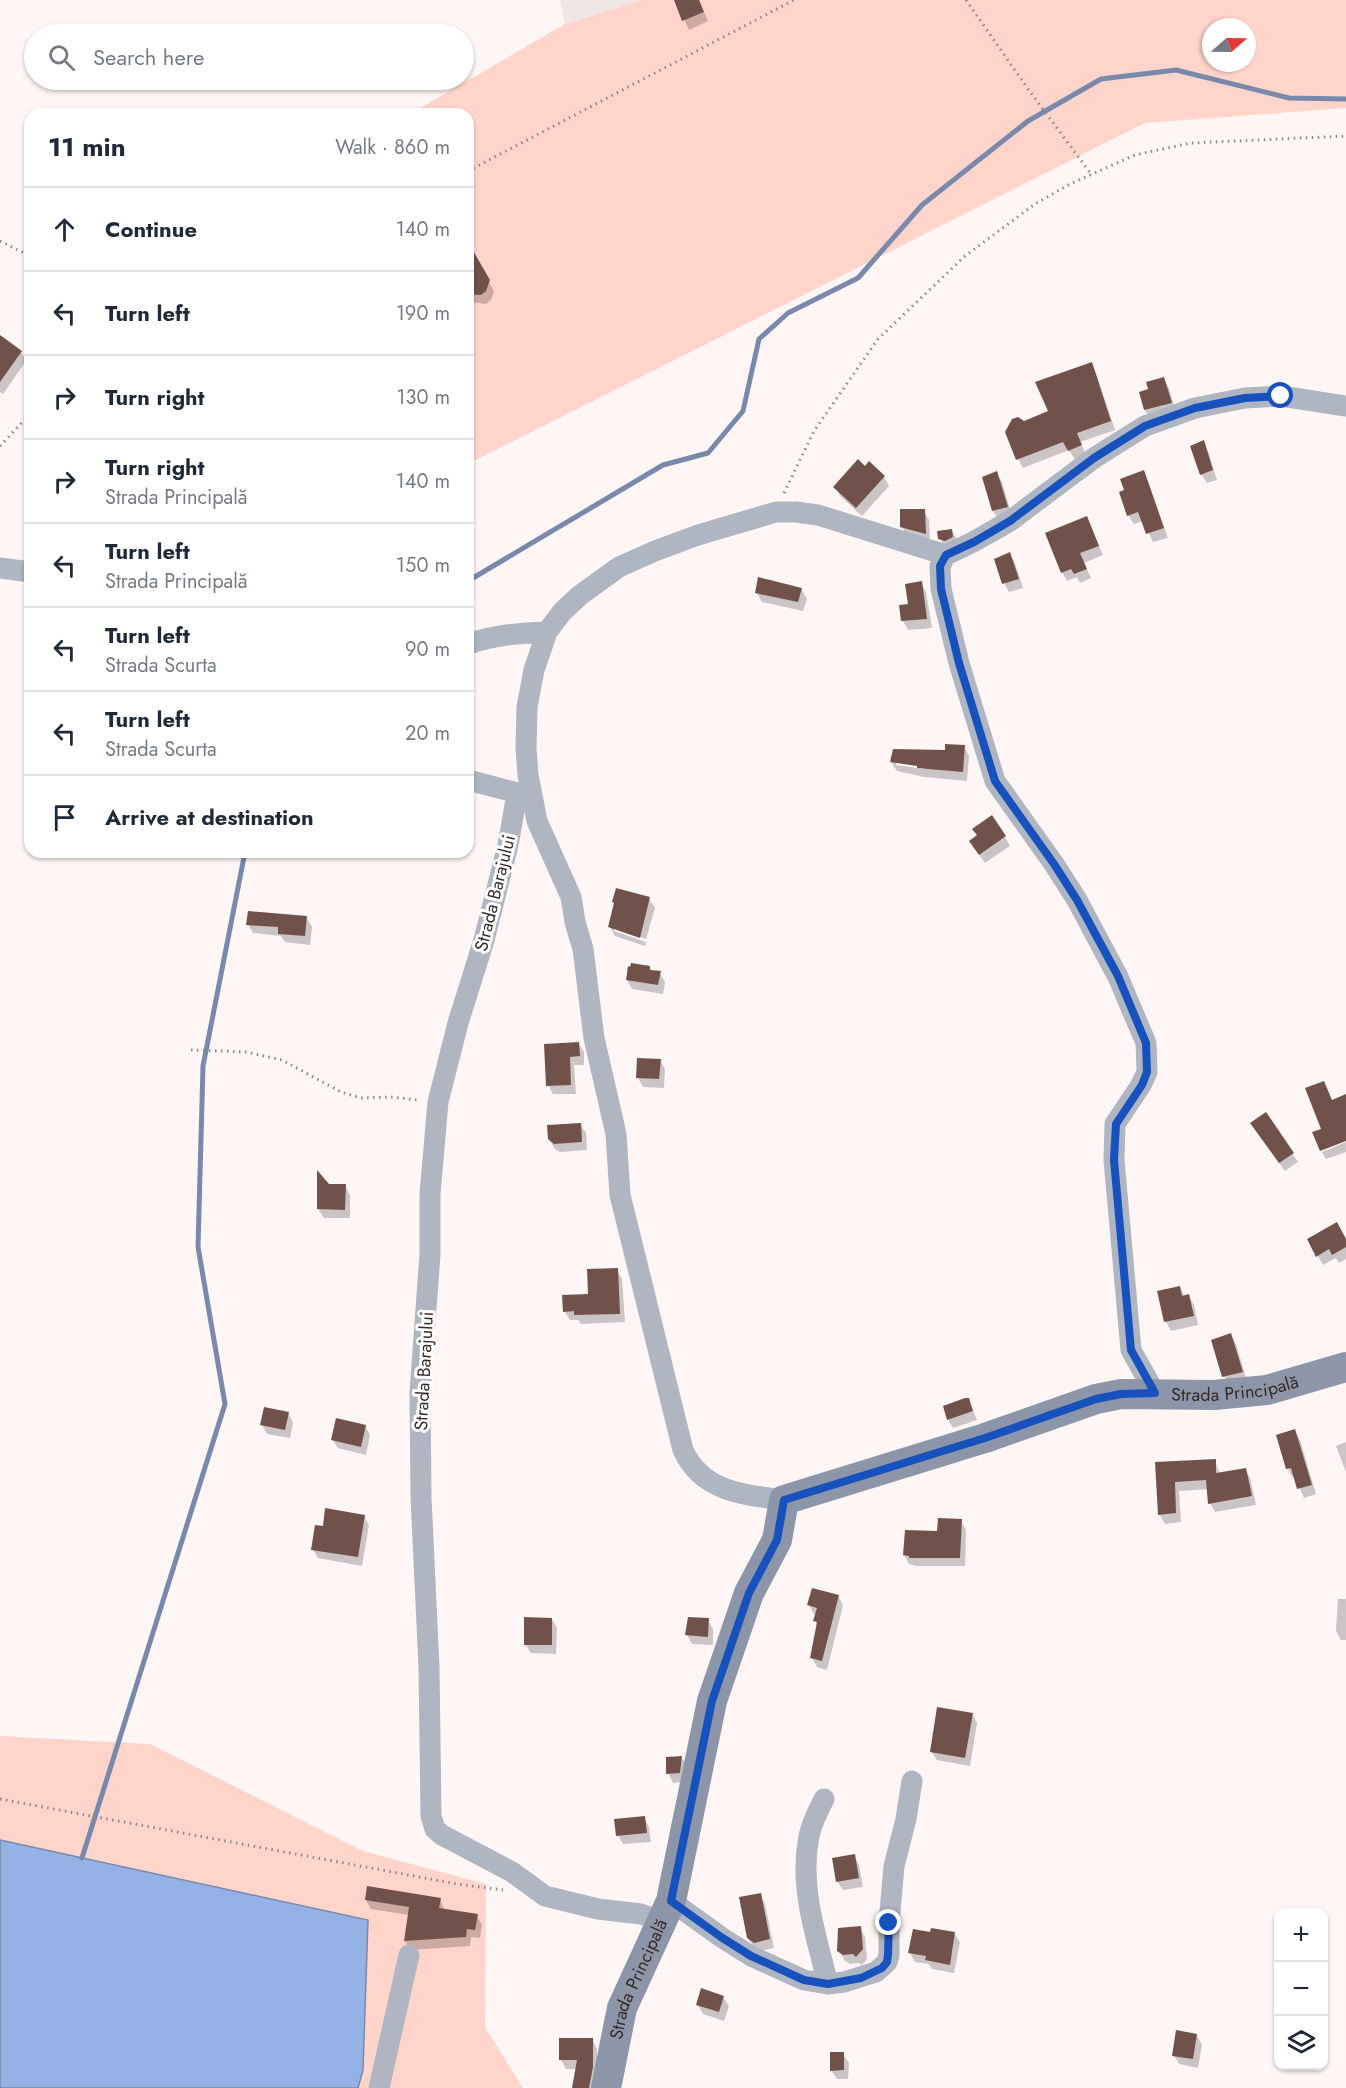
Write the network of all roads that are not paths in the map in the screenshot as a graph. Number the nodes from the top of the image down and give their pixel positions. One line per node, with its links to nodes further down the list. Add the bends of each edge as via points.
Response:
1 (1346, 406): 2 (street, via 1281,396 1245,398 1195,408 1145,426 1094,458 1010,521)
2 (946, 555): 5 (street, via 818,515 776,512 655,550 619,567 579,596); 10 (street, via 940,566 941,589 995,781 1077,900 1118,976 1146,1043 1147,1072 1116,1124 1114,1160 1131,1350)
3 (0, 568): 4 (street)
4 (24, 571)
5 (547, 632): 6 (street, via 509,634); 8 (street, via 527,707)
6 (474, 642)
7 (474, 782): 8 (street)
8 (525, 795): 11 (street, via 571,897 583,949 594,1038 616,1134 620,1195 683,1450 692,1467 718,1486); 14 (street, Strada Barajului, via 438,1102 420,1392 431,1815 435,1829 442,1835 512,1872 545,1896 598,1909 641,1914)
9 (1346, 1367): 10 (main road, Strada Principală, via 1267,1390 1214,1395)
10 (1155, 1393): 11 (main road, Strada Principală, via 1096,1399)
11 (784, 1500): 14 (main road, Strada Principală, via 777,1540 749,1593 712,1701)
12 (912, 1781): 16 (street, via 894,1866 887,1962 876,1972)
13 (824, 1799): 16 (street, via 807,1843 807,1878)
14 (667, 1911): 16 (street, via 751,1956 804,1980); 18 (main road, Strada Principală, via 622,2008)
15 (409, 1954): 17 (street)
16 (828, 1984)
17 (378, 2088)
18 (606, 2088)

